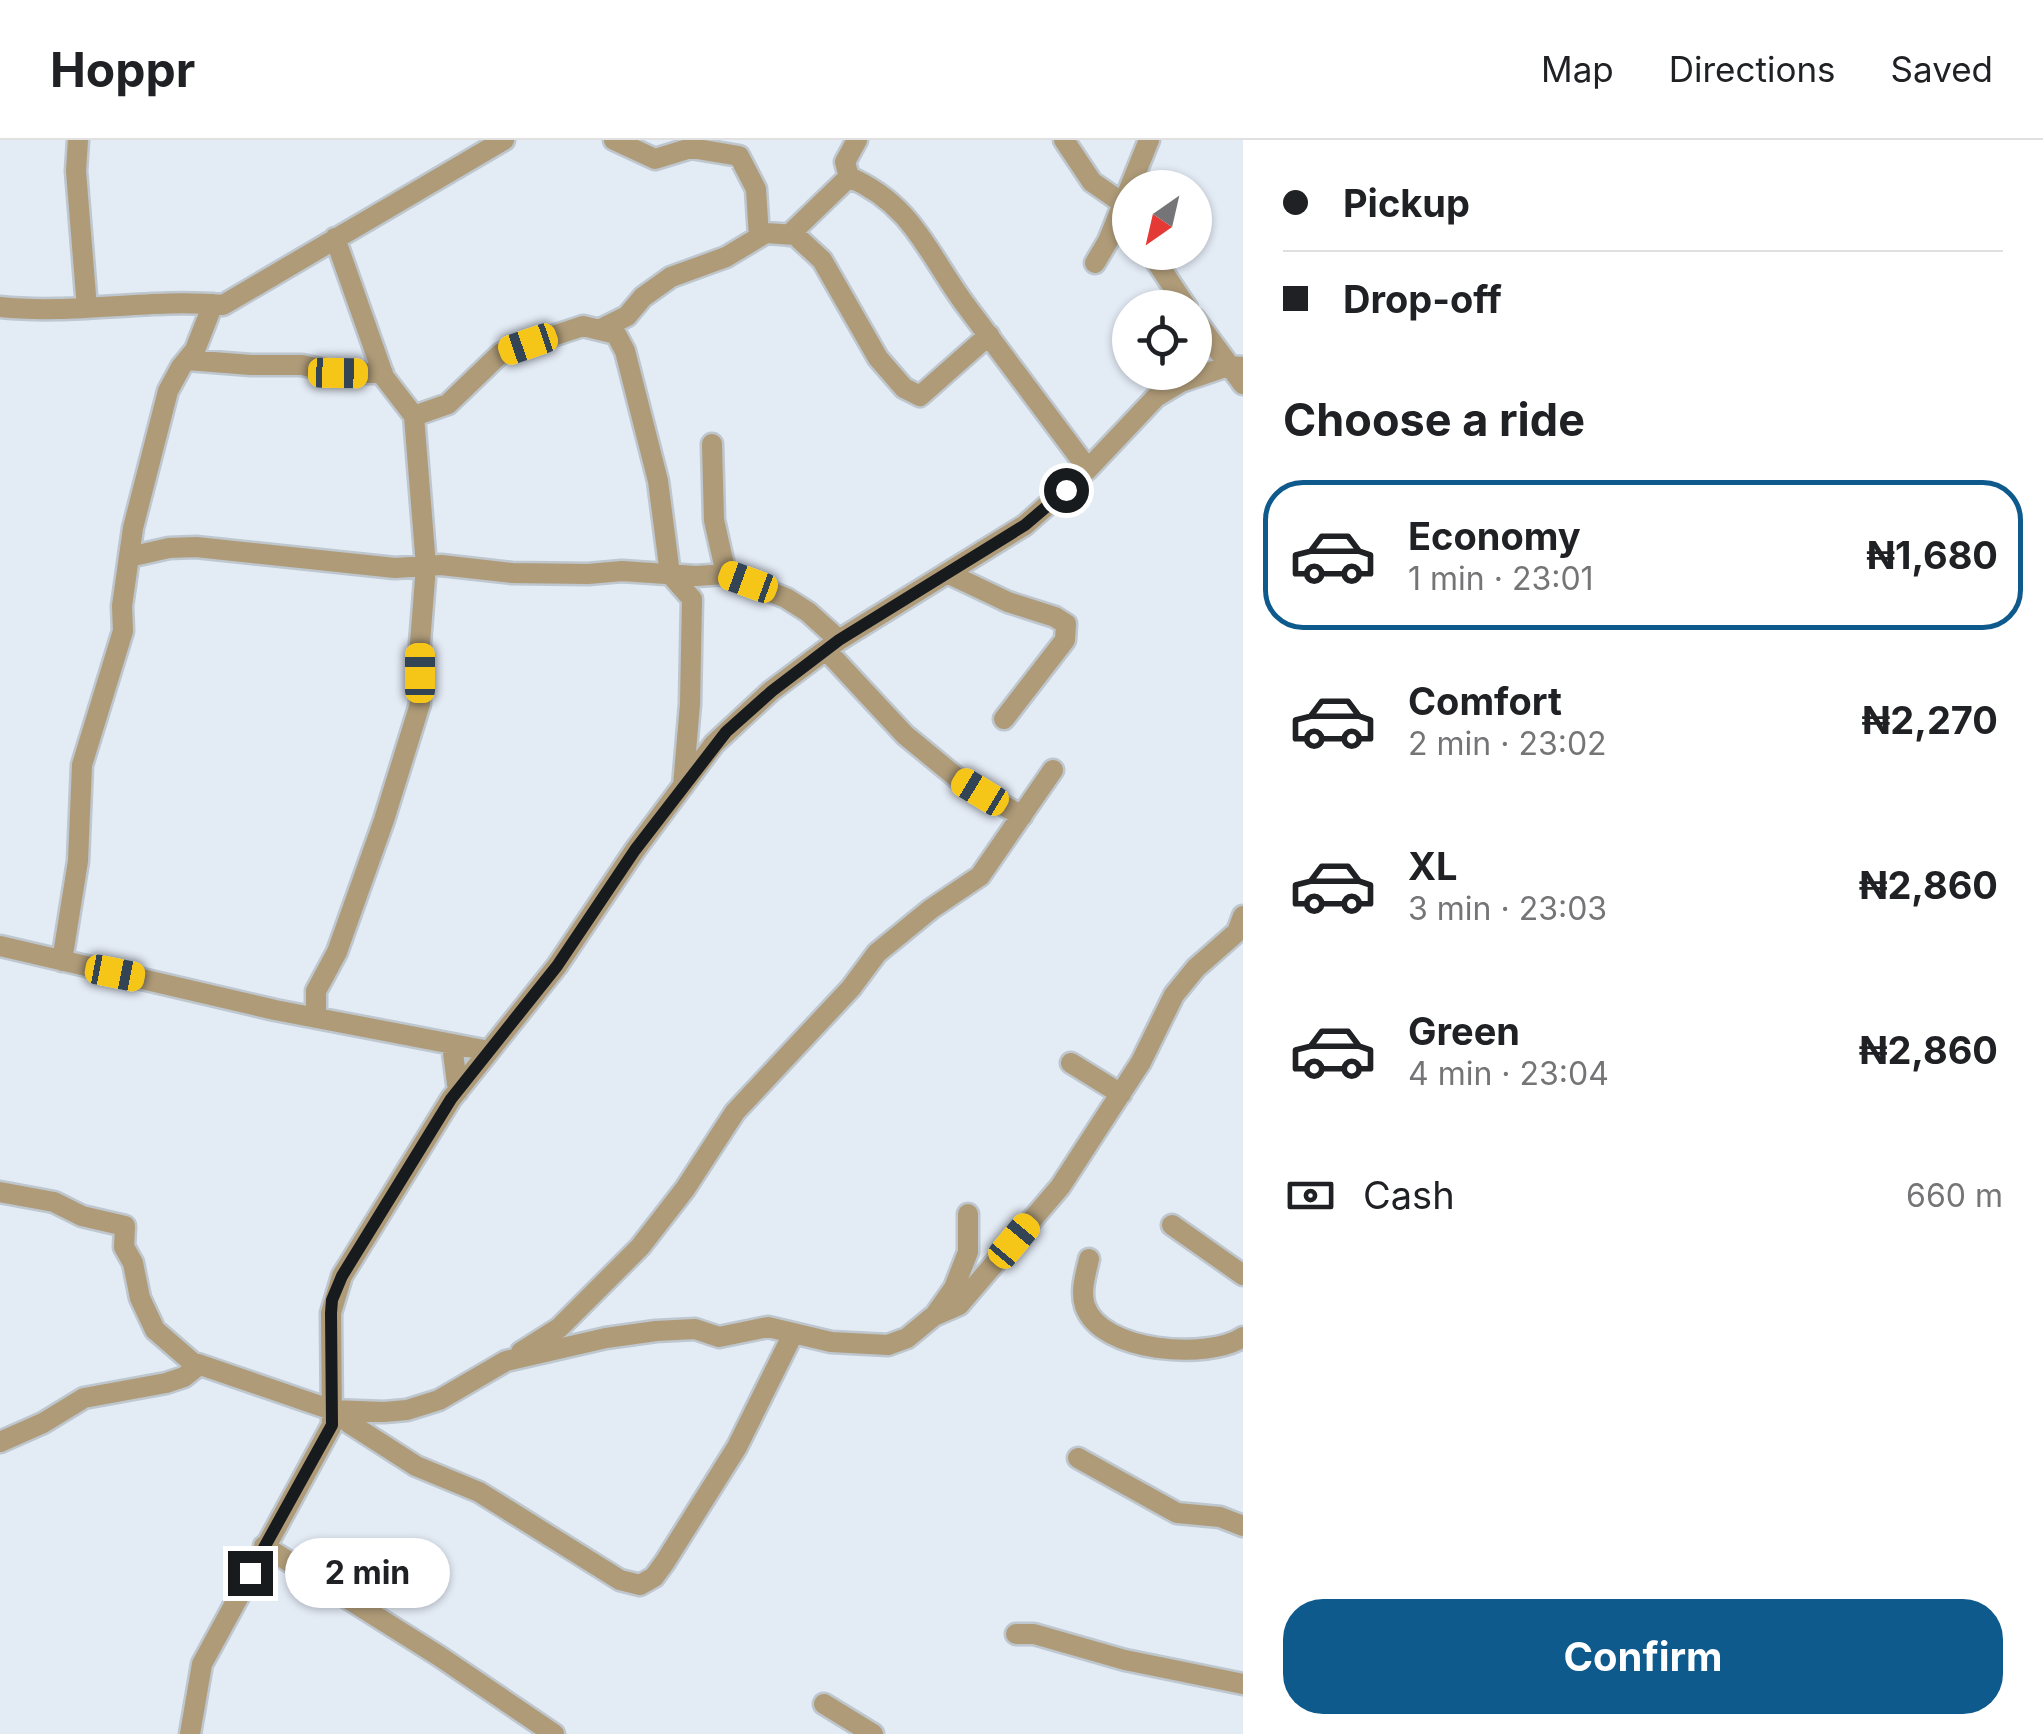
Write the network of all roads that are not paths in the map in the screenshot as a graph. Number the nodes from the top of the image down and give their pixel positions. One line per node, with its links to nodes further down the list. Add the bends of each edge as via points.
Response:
1 (78, 140): 19 (street)
2 (504, 140): 13 (street)
3 (614, 140): 12 (street, via 654,160 691,148 739,156 756,189)
4 (857, 140): 8 (street, via 845,162)
5 (1064, 140): 9 (street, via 1092,182)
6 (1149, 140): 7 (street)
7 (1139, 170)
8 (849, 177): 11 (street); 21 (street, via 874,188 912,222)
9 (1112, 198)
10 (1112, 234): 15 (street)
11 (789, 235): 12 (street); 21 (street, via 822,260 878,358 920,396)
12 (759, 237): 20 (street, via 672,277 627,316)
13 (335, 238): 14 (street); 16 (street)
14 (297, 261): 16 (street); 17 (street, via 224,304)
15 (1094, 262)
16 (345, 271): 25 (street)
17 (213, 304): 19 (street); 23 (street)
18 (0, 306): 19 (street)
19 (87, 308)
20 (599, 330): 27 (street, via 583,326 501,354 448,404); 33 (street, via 616,334 625,351 658,481)
21 (989, 335): 29 (street)
22 (1212, 339): 24 (street)
23 (188, 360): 25 (street); 30 (street, via 168,392)
24 (1235, 367): 26 (street); 29 (street, via 1180,382 1156,397)
25 (383, 373): 27 (street)
26 (1243, 384)
27 (414, 416): 31 (street)
28 (712, 444): 34 (street, via 714,520)
29 (1088, 469): 32 (street, via 1025,525)
30 (129, 556): 31 (street, via 196,548); 42 (street, via 124,631 82,765 78,861)
31 (426, 566): 33 (street); 43 (street, via 420,704 337,952 316,991)
32 (947, 573): 35 (street); 36 (street, via 1066,624 1065,640)
33 (670, 574): 34 (street); 38 (street, via 692,599)
34 (726, 574): 35 (street, via 808,612)
35 (833, 645): 38 (street, via 726,732); 39 (street, via 904,735 961,781)
36 (1004, 719)
37 (1052, 770): 39 (street)
38 (682, 788): 45 (street)
39 (1022, 816): 57 (street, via 980,876 877,953 734,1112 640,1247 558,1328)
40 (1243, 916): 48 (street, via 1236,932 1174,995)
41 (0, 946): 42 (street)
42 (62, 961): 43 (street)
43 (316, 1017): 44 (street)
44 (452, 1045): 45 (street); 47 (street)
45 (490, 1051): 47 (street)
46 (1071, 1063): 48 (street)
47 (458, 1091): 59 (street, via 332,1300)
48 (1121, 1094): 54 (street, via 1060,1187 959,1305)
49 (0, 1192): 58 (street, via 125,1226 124,1247 155,1330)
50 (968, 1214): 54 (street, via 968,1252)
51 (1172, 1225): 53 (street)
52 (1090, 1259): 56 (street, via 1085,1306 1108,1332 1148,1347 1216,1350)
53 (1243, 1275)
54 (934, 1316): 55 (street, via 888,1345)
55 (793, 1334): 57 (street, via 768,1327 719,1338 695,1329 656,1330); 59 (street, via 736,1447 654,1577 640,1585 620,1580 479,1492 416,1466)
56 (1243, 1337)
57 (506, 1362): 59 (street, via 422,1405)
58 (198, 1366): 59 (street); 60 (street, via 166,1383 84,1398)
59 (339, 1411): 63 (street)
60 (0, 1442)
61 (1078, 1458): 62 (street, via 1177,1513)
62 (1243, 1526)
63 (264, 1546): 67 (street, via 202,1664); 68 (street)
64 (1016, 1634): 65 (street)
65 (1243, 1684)
66 (824, 1704): 69 (street)
67 (196, 1731)
68 (554, 1734)
69 (872, 1734)

